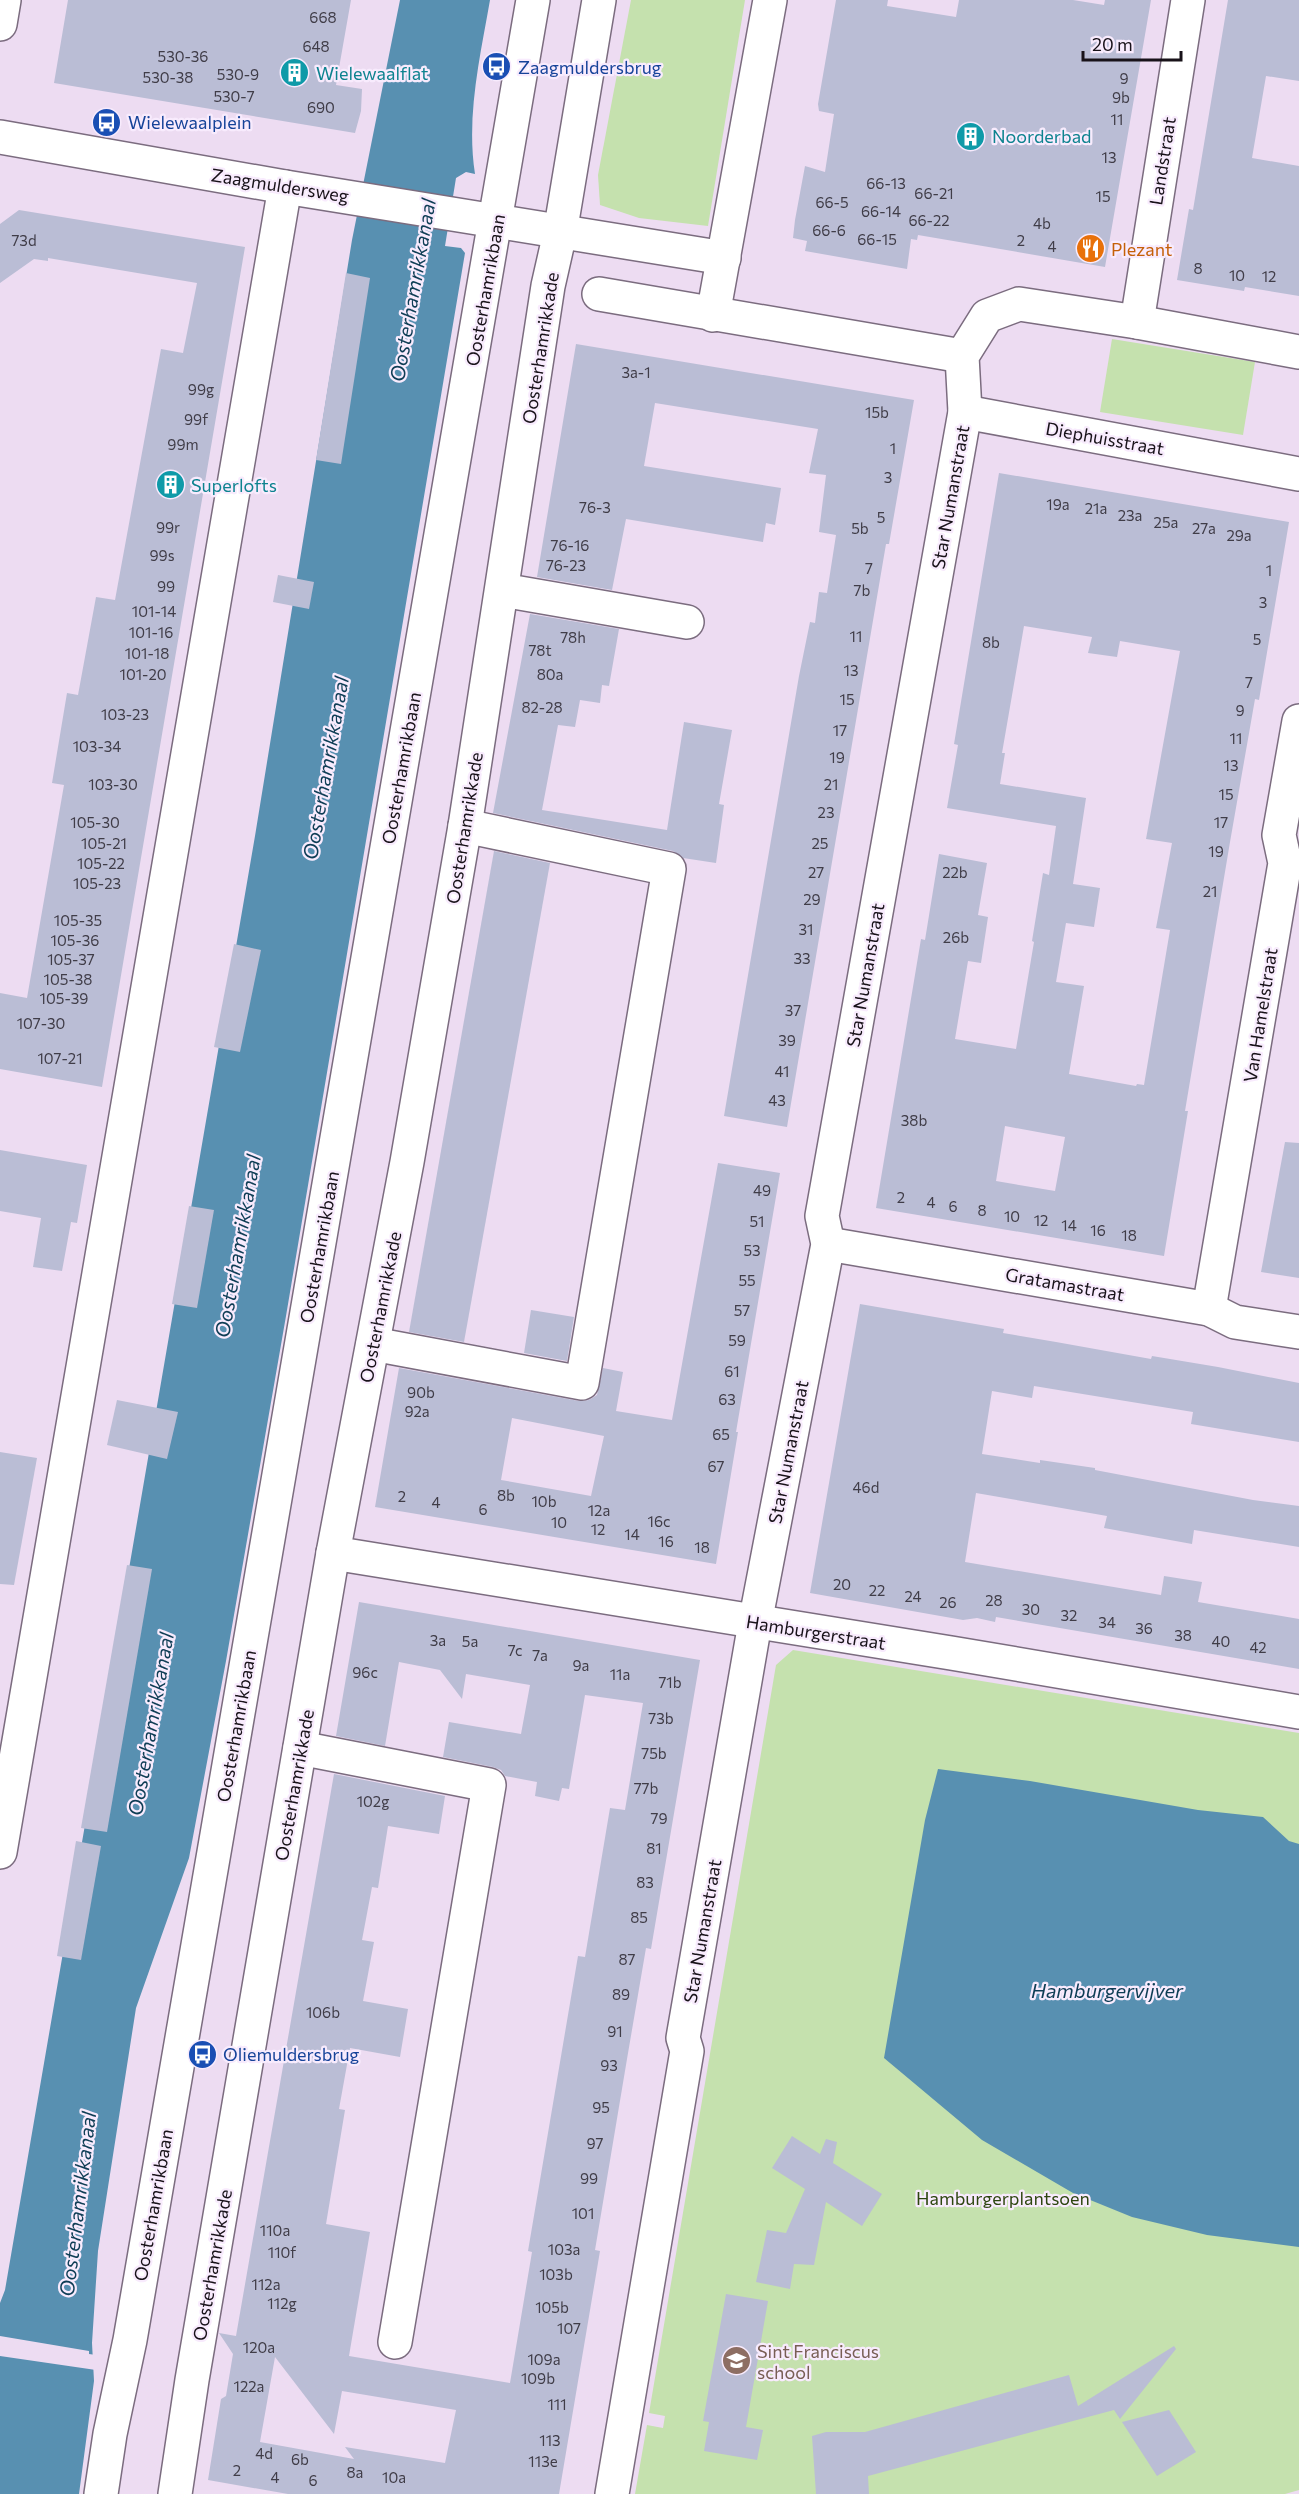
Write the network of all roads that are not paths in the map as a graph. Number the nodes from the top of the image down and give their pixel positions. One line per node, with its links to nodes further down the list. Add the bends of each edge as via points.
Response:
1 (4, 0): 6 (street)
2 (533, 0): 9 (street, Oosterhamrikbaan)
3 (599, 0): 10 (street, Oosterhamrikkade)
4 (770, 0): 11 (street)
5 (1188, 0): 14 (street, Landstraat)
6 (0, 24)
7 (0, 137): 8 (street, Zaagmuldersweg)
8 (285, 187): 9 (street, Zaagmuldersweg); 31 (street)
9 (496, 222): 10 (street, Zaagmuldersweg); 33 (street, Oosterhamrikbaan, via 132,2329)
10 (560, 233): 11 (street); 19 (street, Oosterhamrikkade, via 548,286)
11 (724, 258): 13 (street)
12 (599, 294): 13 (street)
13 (713, 315): 16 (street)
14 (1137, 322): 15 (street); 16 (street, via 1019,304 987,316)
15 (1299, 352)
16 (962, 356): 17 (street)
17 (965, 412): 18 (street, Diephuisstraat); 23 (street, Star Numanstraat, via 822,1216)
18 (1299, 474)
19 (502, 590): 20 (street); 22 (street, Oosterhamrikkade)
20 (687, 622)
21 (1299, 721): 24 (street, Van Hamelstraat, via 1279,835 1285,863)
22 (465, 825): 26 (street, Oosterhamrikkade); 26 (street, via 669,869 582,1383)
23 (828, 1244): 24 (street, Gratamastraat); 28 (street, Star Numanstraat)
24 (1209, 1309): 25 (street, Gratamastraat, via 1235,1322)
25 (1299, 1332)
26 (373, 1344): 27 (street, Oosterhamrikkade)
27 (333, 1553): 28 (street, Hamburgerstraat); 30 (street, Oosterhamrikkade)
28 (755, 1623): 29 (street, Hamburgerstraat); 35 (street, Star Numanstraat, via 683,2038 687,2051)
29 (1299, 1712)
30 (300, 1748): 32 (street, via 489,1785); 34 (street, Oosterhamrikkade)
31 (0, 1852)
32 (395, 2342)
33 (100, 2494)
34 (175, 2494)
35 (612, 2494)

